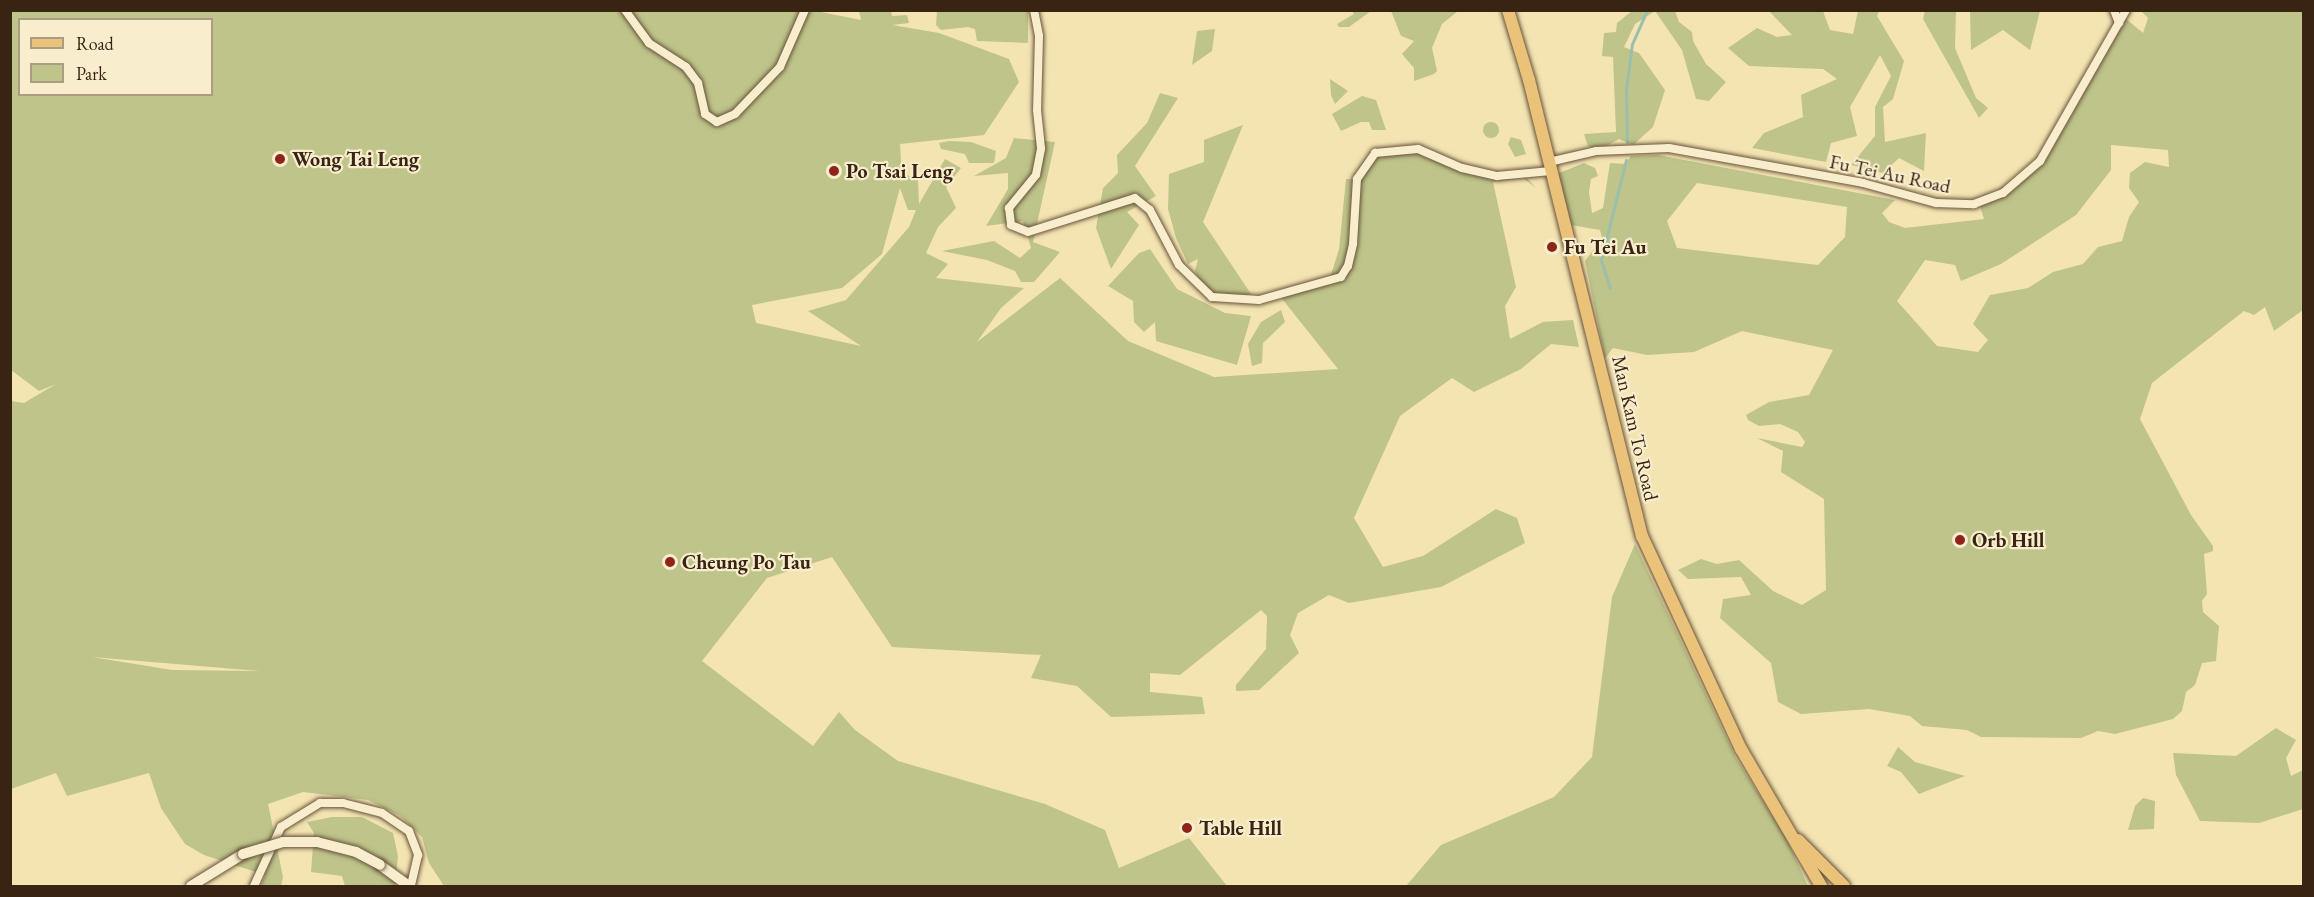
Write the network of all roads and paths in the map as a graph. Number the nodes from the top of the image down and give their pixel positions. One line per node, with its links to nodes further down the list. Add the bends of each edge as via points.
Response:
1 (626, 10): 2 (street, via 650,43 686,67 698,83 705,114 717,122 735,114 780,67)
2 (805, 10)
3 (1034, 10): 8 (street, Fu Tei Au Road, via 1039,36 1037,110 1041,149 1036,175 1010,208 1011,225 1028,232 1135,198 1150,210 1179,265 1212,297 1259,300 1341,278 1353,244 1357,179 1375,153 1418,149 1462,168 1497,176)
4 (1508, 10): 8 (main road, Man Kam To Road)
5 (2114, 10): 7 (street)
6 (2126, 10): 7 (street, Fu Tei Au Road)
7 (2119, 23): 8 (street, Fu Tei Au Road, via 2040,161 2003,193 1974,204 1936,203 1863,183 1654,147 1596,151)
8 (1550, 166): 9 (main road, Man Kam To Road, via 1642,536 1741,749)
9 (1789, 831): 13 (main road, Man Kam To Road); 14 (main road, Man Kam To Road)
10 (191, 886): 12 (street, bridge, via 243,854 283,842 317,842 356,852)
11 (254, 886): 12 (street, via 281,826 320,804 343,802 382,813 410,831 418,855)
12 (410, 886)
13 (1821, 886)
14 (1844, 886)

